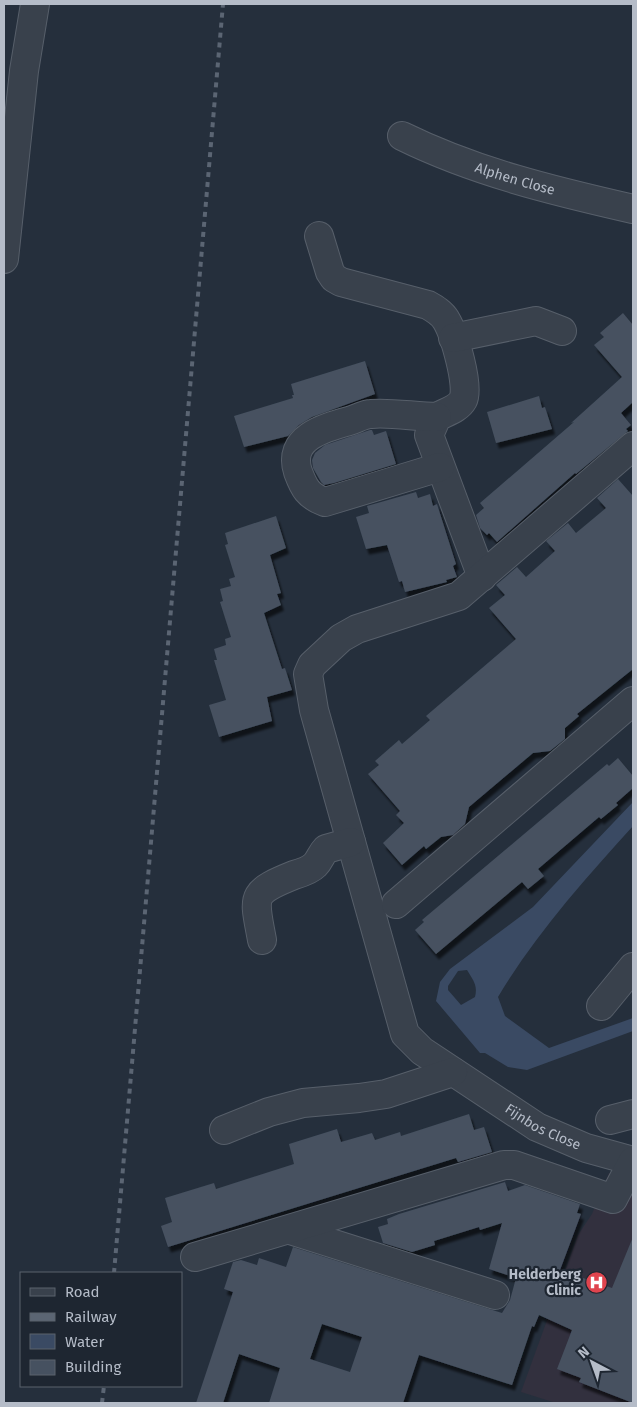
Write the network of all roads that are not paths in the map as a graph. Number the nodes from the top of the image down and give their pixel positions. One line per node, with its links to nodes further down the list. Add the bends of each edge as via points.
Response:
1 (35, 4): 4 (street)
2 (402, 136): 3 (street, Alphen Close, via 427,149 532,186)
3 (633, 209)
4 (6, 214): 6 (street)
5 (320, 236): 8 (street, via 334,278 428,305 446,321)
6 (4, 259)
7 (562, 331): 8 (street, via 536,321)
8 (453, 338): 9 (street, via 466,391 459,405)
9 (437, 417): 11 (street, via 429,435); 11 (street, via 371,414 319,429 298,446 296,465 307,492 325,502)
10 (633, 446): 12 (street, Fijnbos Close)
11 (440, 467): 12 (street)
12 (482, 577): 14 (street, Fijnbos Close, via 448,601 357,629 341,638 312,665 308,674 314,710)
13 (633, 701): 15 (street)
14 (351, 842): 16 (street, via 326,849 315,866 262,891 256,898 256,906); 19 (street, Fijnbos Close, via 405,1034 422,1051)
15 (396, 904)
16 (262, 940)
17 (633, 967): 18 (street)
18 (601, 1006)
19 (457, 1074): 20 (street, via 386,1094 303,1103); 21 (street, Fijnbos Close, via 554,1136)
20 (224, 1130)
21 (633, 1161): 22 (street, via 613,1199 514,1165 504,1165)
22 (290, 1230): 23 (street); 24 (street)
23 (195, 1257)
24 (495, 1295)

